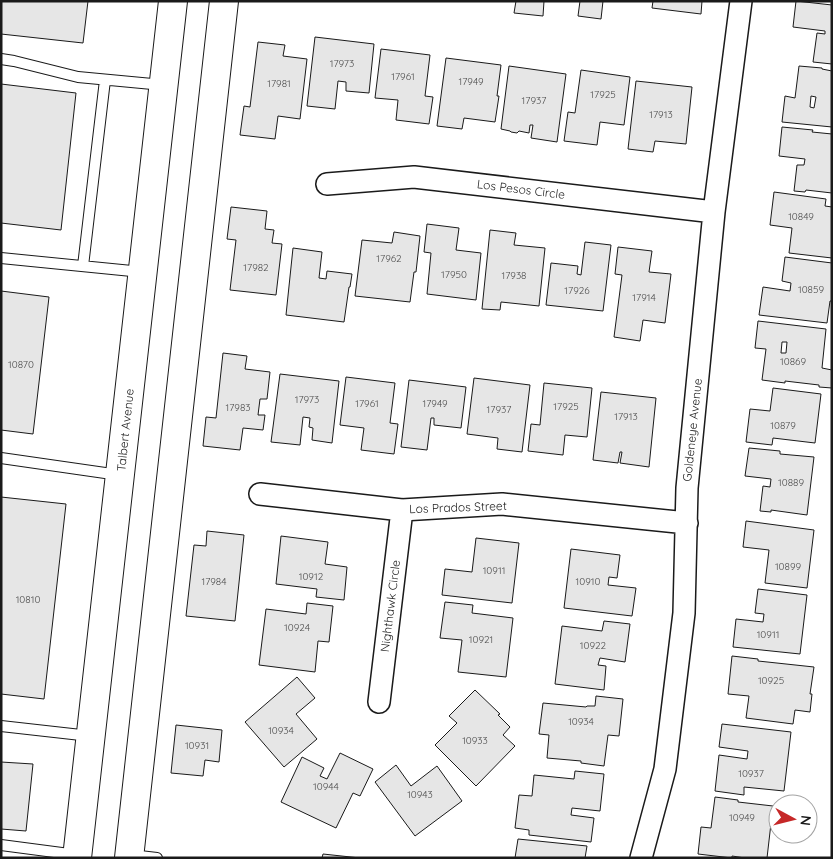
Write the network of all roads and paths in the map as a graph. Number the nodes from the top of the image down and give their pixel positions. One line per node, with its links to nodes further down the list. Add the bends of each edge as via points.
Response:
1 (173, 1): 6 (main road, Talbert Avenue)
2 (224, 1): 22 (main road)
3 (741, 1): 8 (street, Goldeneye Avenue)
4 (1, 59): 5 (lane)
5 (105, 80): 6 (lane); 10 (lane)
6 (164, 85): 11 (main road, Talbert Avenue)
7 (328, 184): 8 (street, Los Pesos Circle, via 414,177)
8 (714, 212): 16 (street, Goldeneye Avenue, via 687,488)
9 (1, 258): 10 (lane)
10 (83, 266): 11 (lane)
11 (143, 272): 13 (main road, Talbert Avenue)
12 (1, 458): 13 (lane)
13 (120, 475): 19 (main road, Talbert Avenue)
14 (260, 494): 15 (street, Los Prados Street)
15 (402, 510): 16 (street, Los Prados Street, via 502,504); 17 (street, Nighthawk Circle)
16 (687, 524): 24 (street, Goldeneye Avenue, via 684,613 665,769)
17 (379, 702)
18 (1, 726): 19 (lane)
19 (91, 736): 21 (main road, Talbert Avenue)
20 (1, 845): 21 (lane)
21 (77, 856)
22 (129, 856): 23 (lane)
23 (157, 858)
24 (641, 858)

